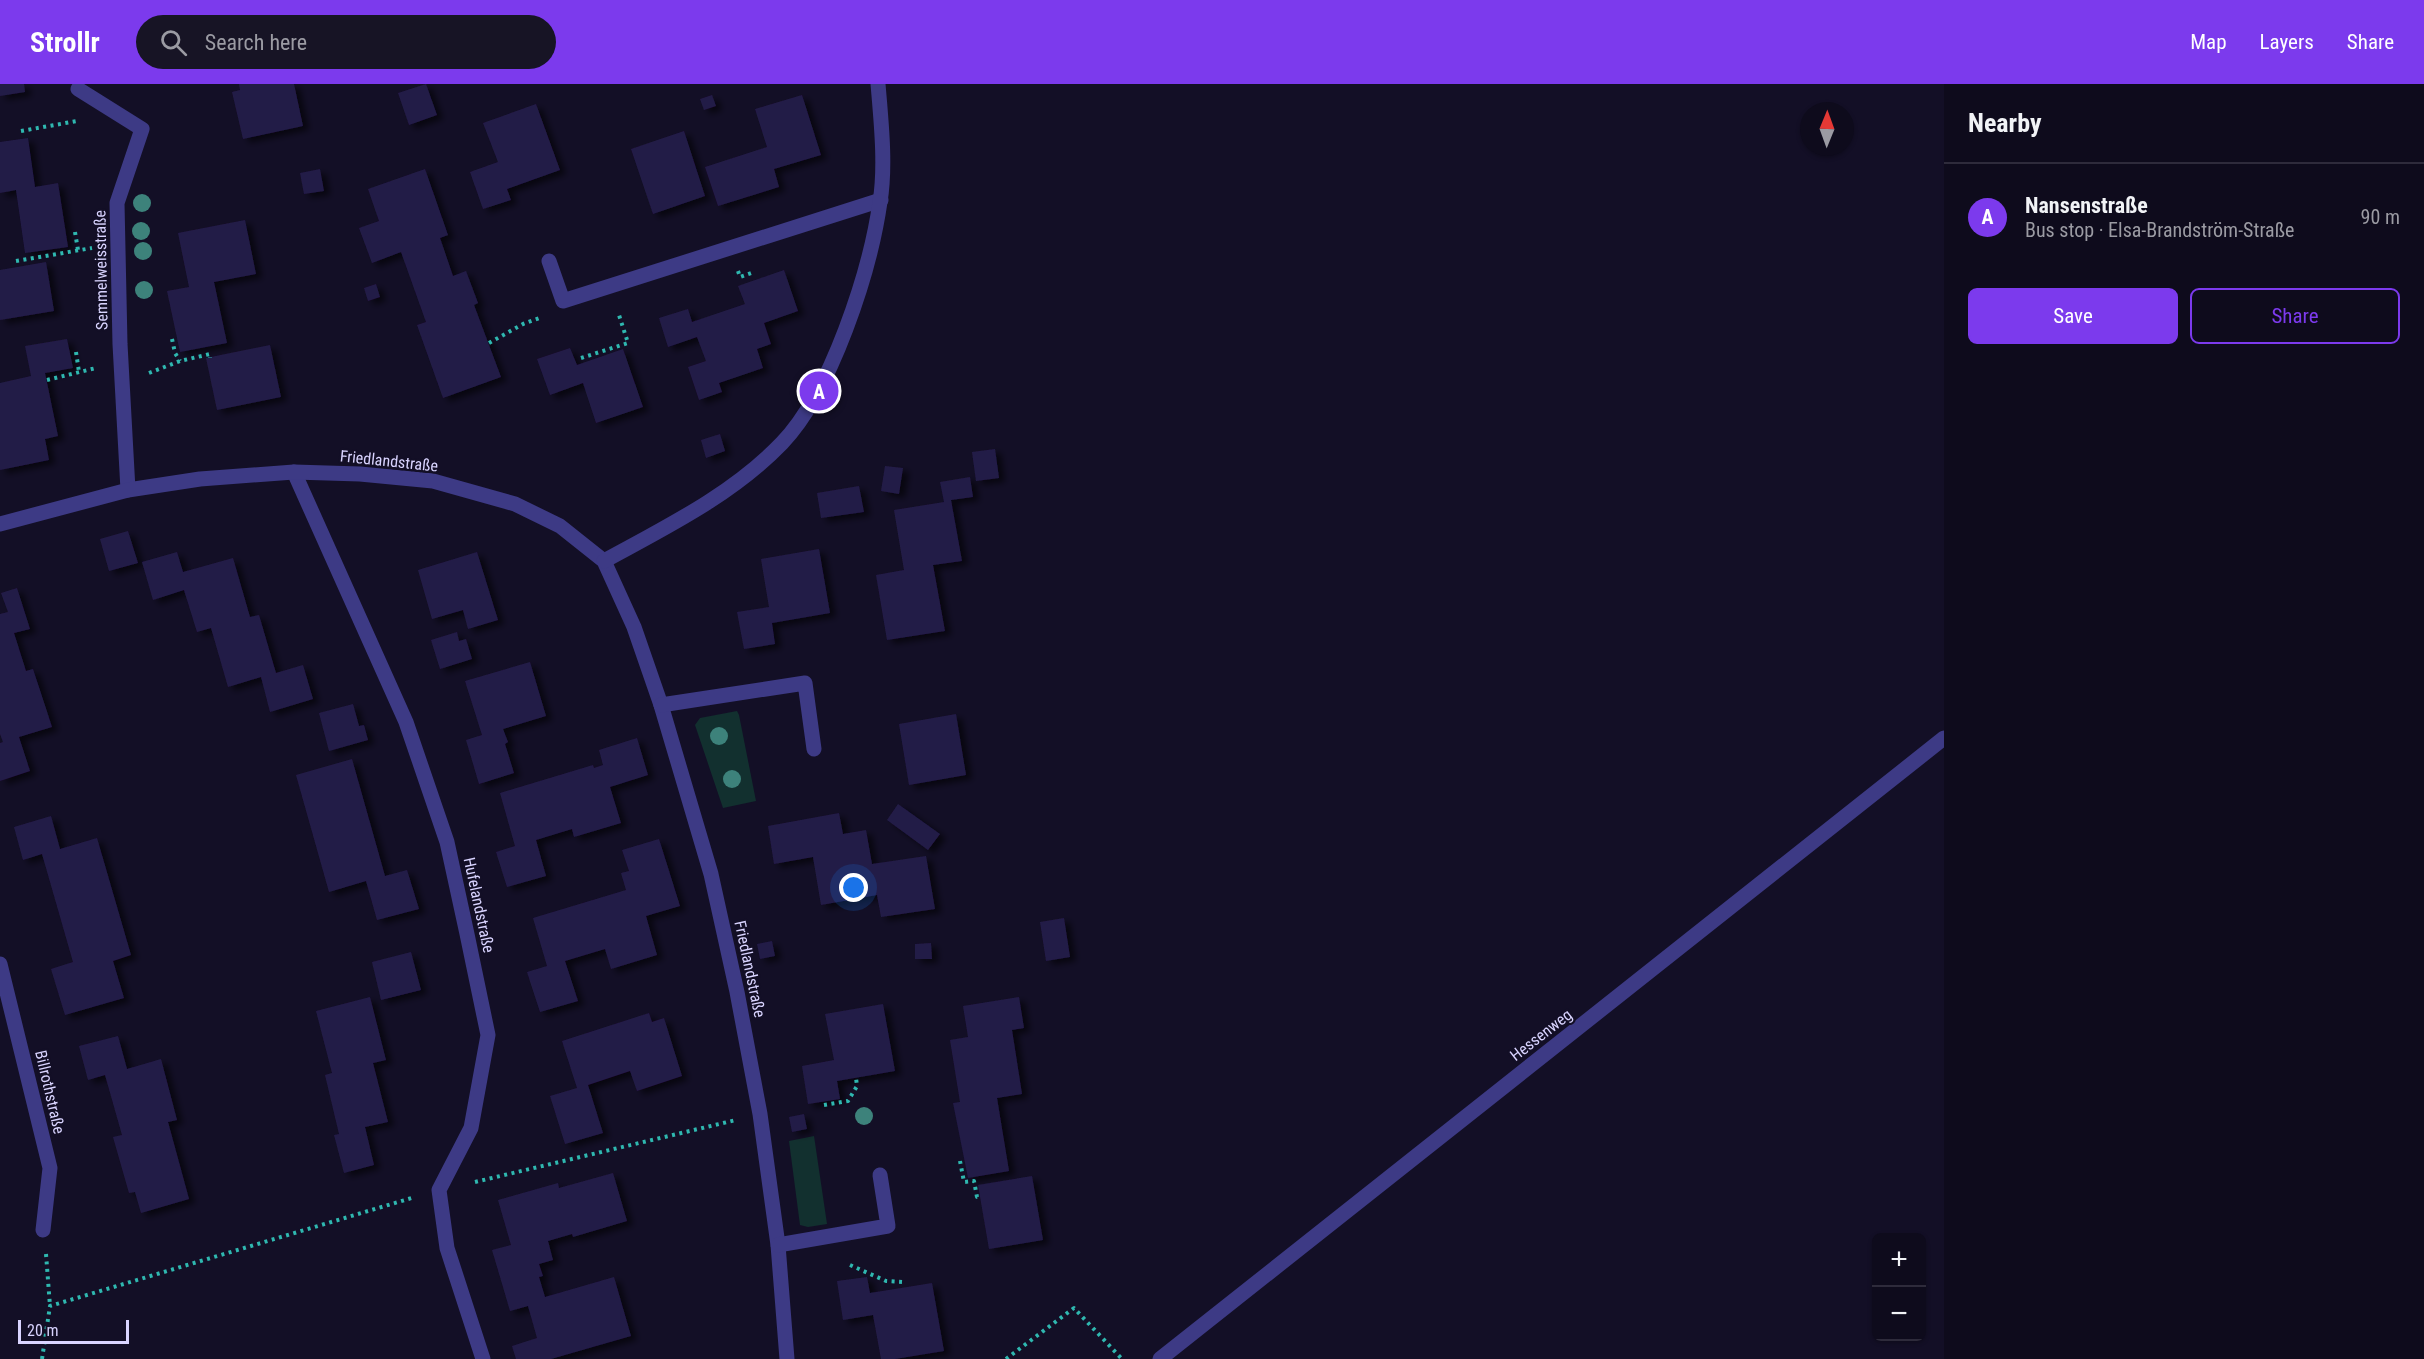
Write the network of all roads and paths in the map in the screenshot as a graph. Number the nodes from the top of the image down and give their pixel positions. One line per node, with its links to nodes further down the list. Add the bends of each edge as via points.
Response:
1 (878, 84): 5 (street)
2 (78, 89): 3 (street, Semmelweisstraße)
3 (93, 98): 4 (path, via 80,121); 7 (street, Semmelweisstraße, via 142,129 117,203)
4 (21, 131)
5 (881, 200): 11 (street); 25 (street, via 854,307 819,391 782,443 730,488)
6 (75, 232): 8 (path)
7 (118, 247): 8 (path); 19 (street, Semmelweisstraße)
8 (78, 250): 9 (path)
9 (16, 261)
10 (549, 261): 11 (street, via 563,301)
11 (609, 286): 17 (path, via 628,343)
12 (545, 316): 14 (path)
13 (172, 339): 18 (path)
14 (489, 343)
15 (76, 352): 20 (path)
16 (210, 358): 18 (path, via 210,354)
17 (581, 358)
18 (180, 361): 19 (path, via 143,375)
19 (121, 370): 20 (path, via 101,366); 23 (street, Semmelweisstraße)
20 (79, 372): 21 (path)
21 (47, 380)
22 (294, 472): 23 (street, Friedlandstraße, via 200,479); 25 (street, Friedlandstraße, via 433,481 515,504 560,526); 35 (street, Hufelandstraße, via 406,722 421,765 447,842 488,1035 471,1128)
23 (128, 490): 24 (street, Friedlandstraße)
24 (0, 524)
25 (604, 561): 26 (street, Friedlandstraße, via 634,627)
26 (661, 705): 28 (street, via 805,683); 32 (street, Friedlandstraße, via 711,874)
27 (1944, 738): 47 (street, Hessenweg)
28 (814, 749)
29 (0, 964): 37 (street, Billrothstraße, via 50,1168)
30 (856, 1078): 31 (path, via 857,1086 848,1101)
31 (824, 1105)
32 (760, 1114): 35 (path); 38 (street, Friedlandstraße)
33 (960, 1161): 36 (path, via 964,1182 974,1181)
34 (880, 1175): 38 (street, via 888,1226)
35 (439, 1190): 41 (path); 43 (street, via 447,1248)
36 (980, 1197)
37 (43, 1230): 41 (path)
38 (778, 1245): 44 (street, Friedlandstraße)
39 (850, 1265): 40 (path, via 886,1281)
40 (902, 1282)
41 (50, 1306): 42 (path)
42 (42, 1359)
43 (483, 1359)
44 (787, 1359)
45 (1006, 1359): 46 (path, via 1074,1308)
46 (1122, 1359)
47 (1160, 1359)

